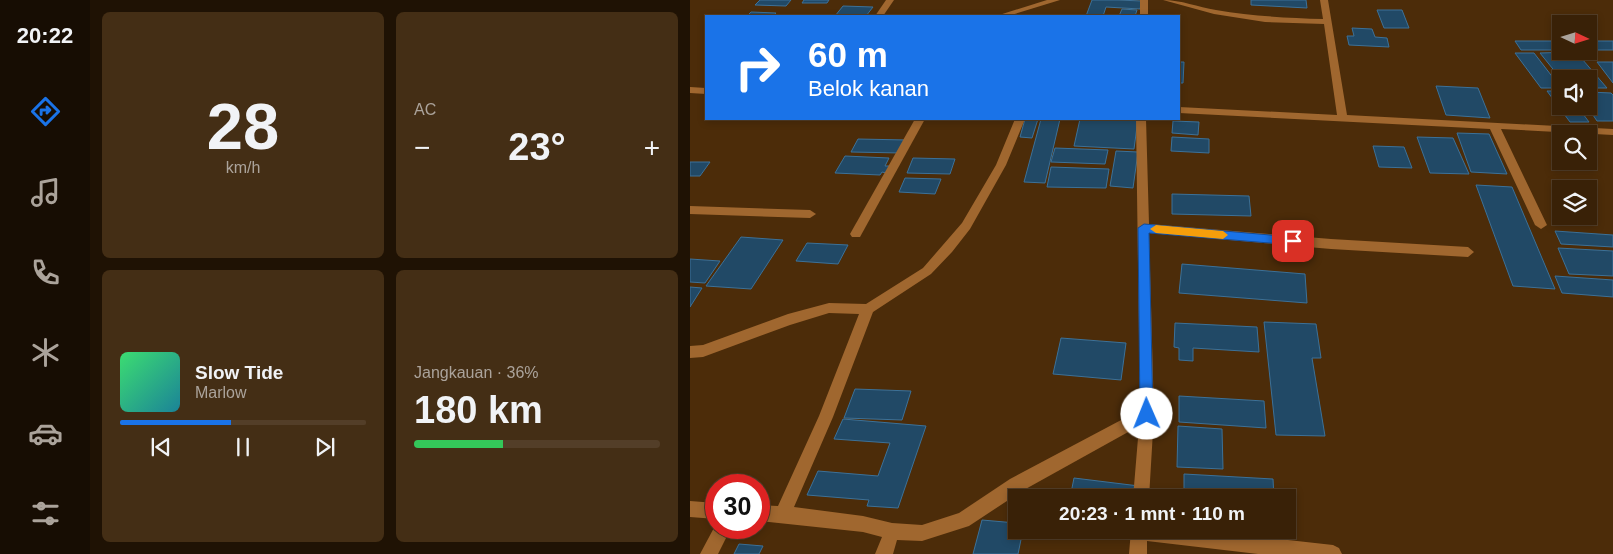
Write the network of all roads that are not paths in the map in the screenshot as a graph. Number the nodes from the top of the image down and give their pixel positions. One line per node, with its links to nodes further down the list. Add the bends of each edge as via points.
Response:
1 (890, 0): 6 (street)
2 (1056, 0): 7 (street)
3 (1144, 0): 8 (street)
4 (1167, 0): 9 (street, via 1265,20)
5 (1324, 0): 9 (street)
6 (880, 15)
7 (1004, 15)
8 (1144, 15)
9 (1326, 22): 13 (street)
10 (698, 91): 11 (street)
11 (690, 99)
12 (1180, 110): 13 (street)
13 (1342, 118): 17 (street)
14 (919, 120): 23 (street)
15 (1020, 120): 25 (street, via 1001,165 966,226 948,249 926,270)
16 (1141, 120): 22 (street)
17 (1494, 126): 18 (street); 21 (street)
18 (1613, 132)
19 (690, 210): 20 (street)
20 (810, 214)
21 (1541, 225)
22 (1144, 228): 24 (street); 27 (street)
23 (856, 234)
24 (1468, 252)
25 (868, 309): 26 (street, via 829,308 703,351); 32 (street, via 826,418)
26 (690, 352)
27 (1147, 414): 28 (street); 33 (street, via 1016,485 963,520 922,533)
28 (1142, 489)
29 (690, 509): 30 (street)
30 (705, 510)
31 (770, 513): 32 (street)
32 (782, 514): 33 (street)
33 (892, 531): 38 (street)
34 (717, 539): 37 (street)
35 (1139, 539): 39 (street)
36 (1206, 539): 40 (street)
37 (709, 554)
38 (884, 554)
39 (1138, 554)
40 (1333, 554)

